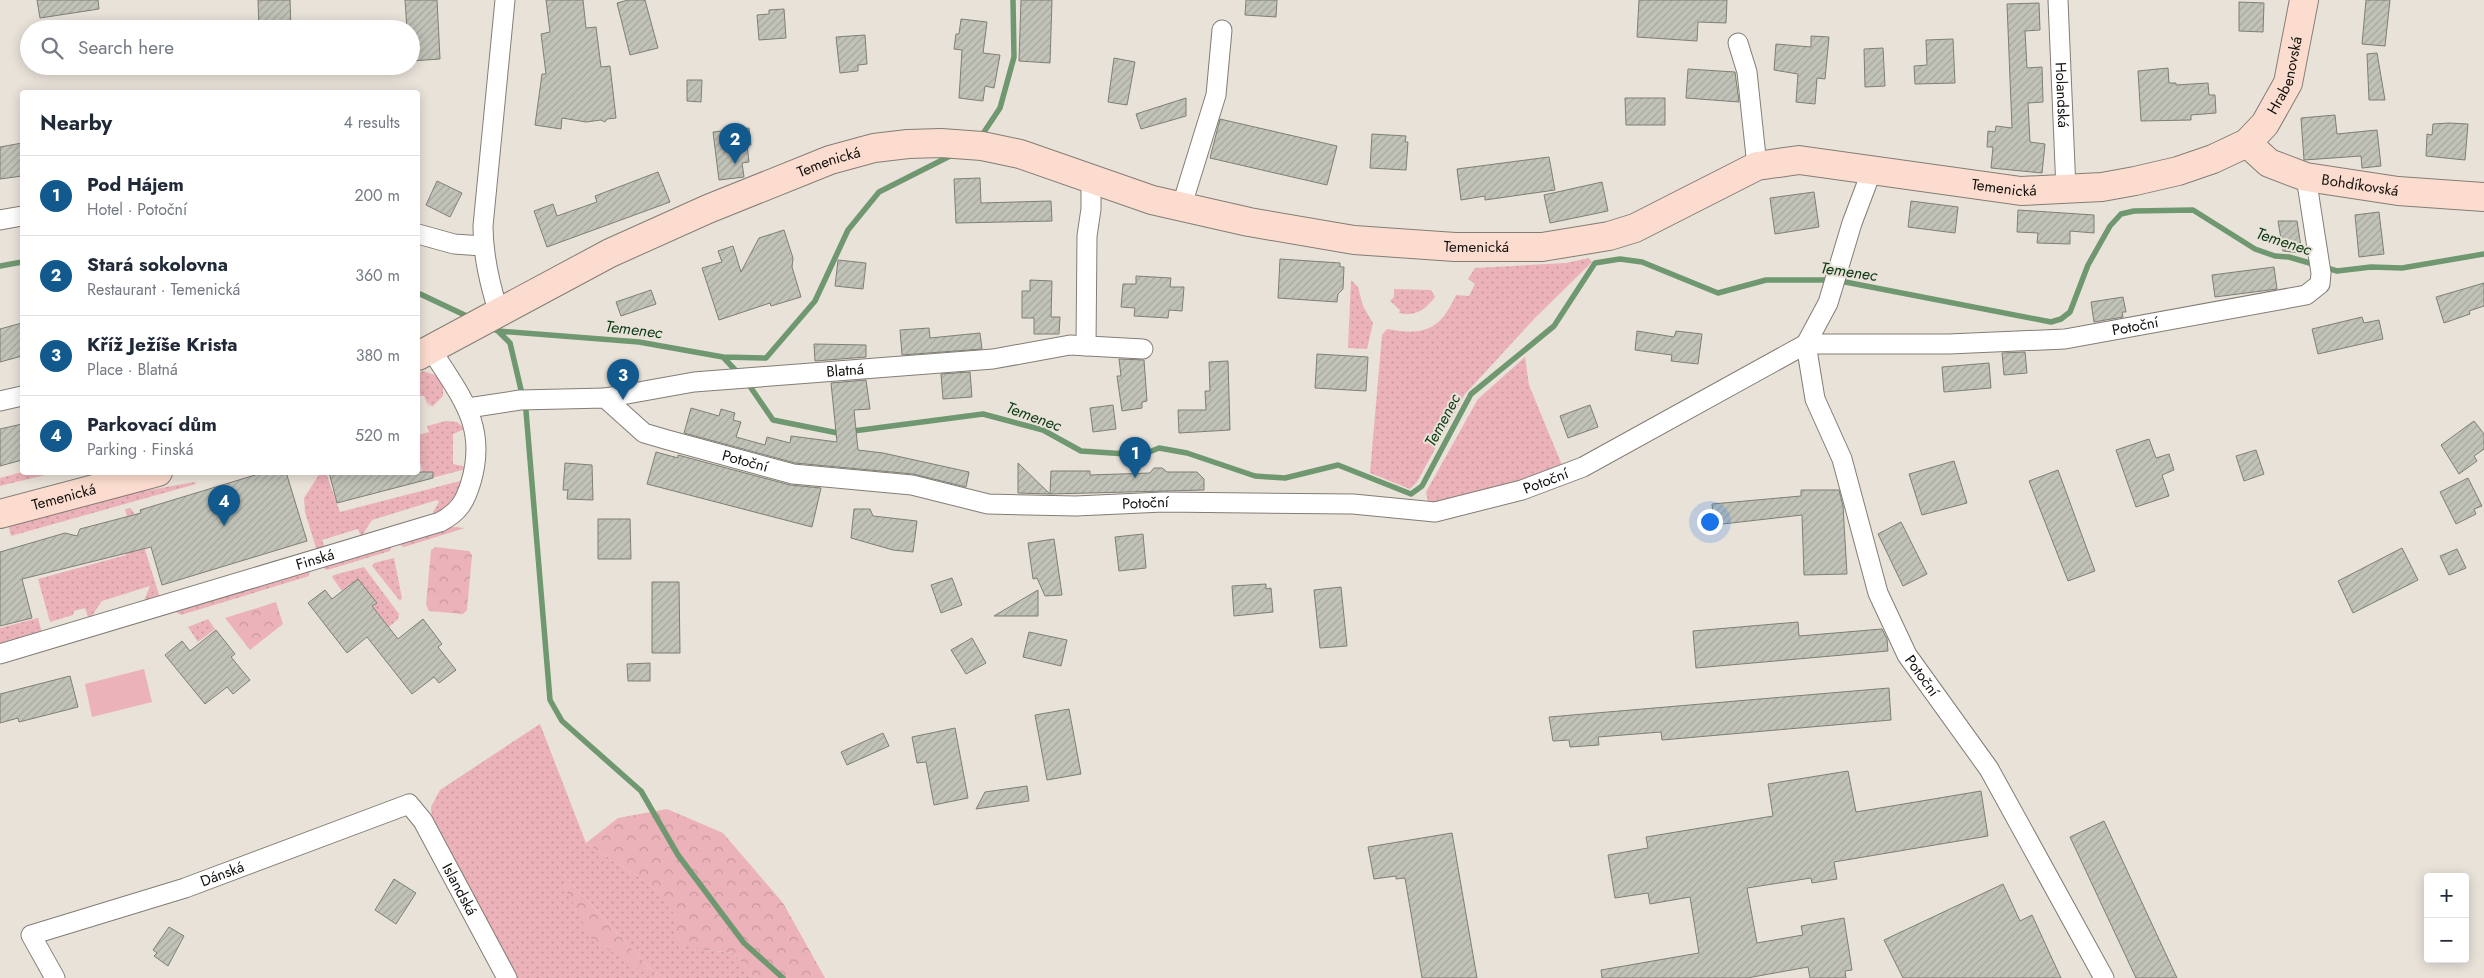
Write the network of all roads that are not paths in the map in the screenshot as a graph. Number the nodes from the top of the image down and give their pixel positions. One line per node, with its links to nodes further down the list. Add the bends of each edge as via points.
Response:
1 (505, 0): 17 (street)
2 (2058, 0): 11 (street, Holandská)
3 (2304, 0): 6 (street, Hrabenovská, via 2288,83 2264,124)
4 (1222, 30): 13 (street, via 1216,95)
5 (1738, 43): 7 (street, via 1746,72)
6 (2247, 143): 9 (street, Bohdíkovská, via 2268,163); 11 (street, Temenická, via 2178,171 2102,187)
7 (1757, 166): 8 (street, Temenická, via 1799,160); 13 (street, Temenická, via 1634,228 1609,236 1542,247 1455,247 1354,240)
8 (1872, 170): 11 (street, Temenická, via 2021,191); 19 (street, via 1828,302)
9 (2306, 177): 12 (street, Bohdíkovská, via 2398,191); 19 (street, Potoční, via 2320,267 2320,284 2306,296 2065,339 1949,344)
10 (1091, 180): 13 (street, Temenická); 18 (street, Temenická, via 1020,154 982,146 941,143 874,148 830,160 672,225 610,253); 20 (street)
11 (2066, 190)
12 (2484, 197)
13 (1181, 208)
14 (20, 216): 15 (street)
15 (0, 220)
16 (420, 235): 17 (street, via 454,244)
17 (483, 246): 18 (street)
18 (494, 317): 21 (street, Temenická)
19 (1806, 344): 24 (street, Potoční, via 1583,467 1522,490 1435,512 1354,504 988,504 912,485 793,474 668,440 644,433); 33 (street, Potoční, via 1815,399 1842,460 1878,593 1907,655 1988,768)
20 (1086, 346): 22 (street, Blatná); 24 (street, Blatná, via 993,359 694,382)
21 (432, 348): 26 (street, Finská)
22 (1143, 349)
23 (20, 396): 25 (street)
24 (605, 398): 26 (street, via 520,400)
25 (0, 401)
26 (468, 408): 29 (street, Finská, via 477,437 474,472 460,509 440,522)
27 (147, 475): 28 (street, Temenická)
28 (0, 514)
29 (0, 654)
30 (409, 804): 31 (street, Dánská, via 185,888 31,935); 32 (street, Islandská, via 423,821)
31 (55, 978)
32 (507, 978)
33 (2104, 978)

